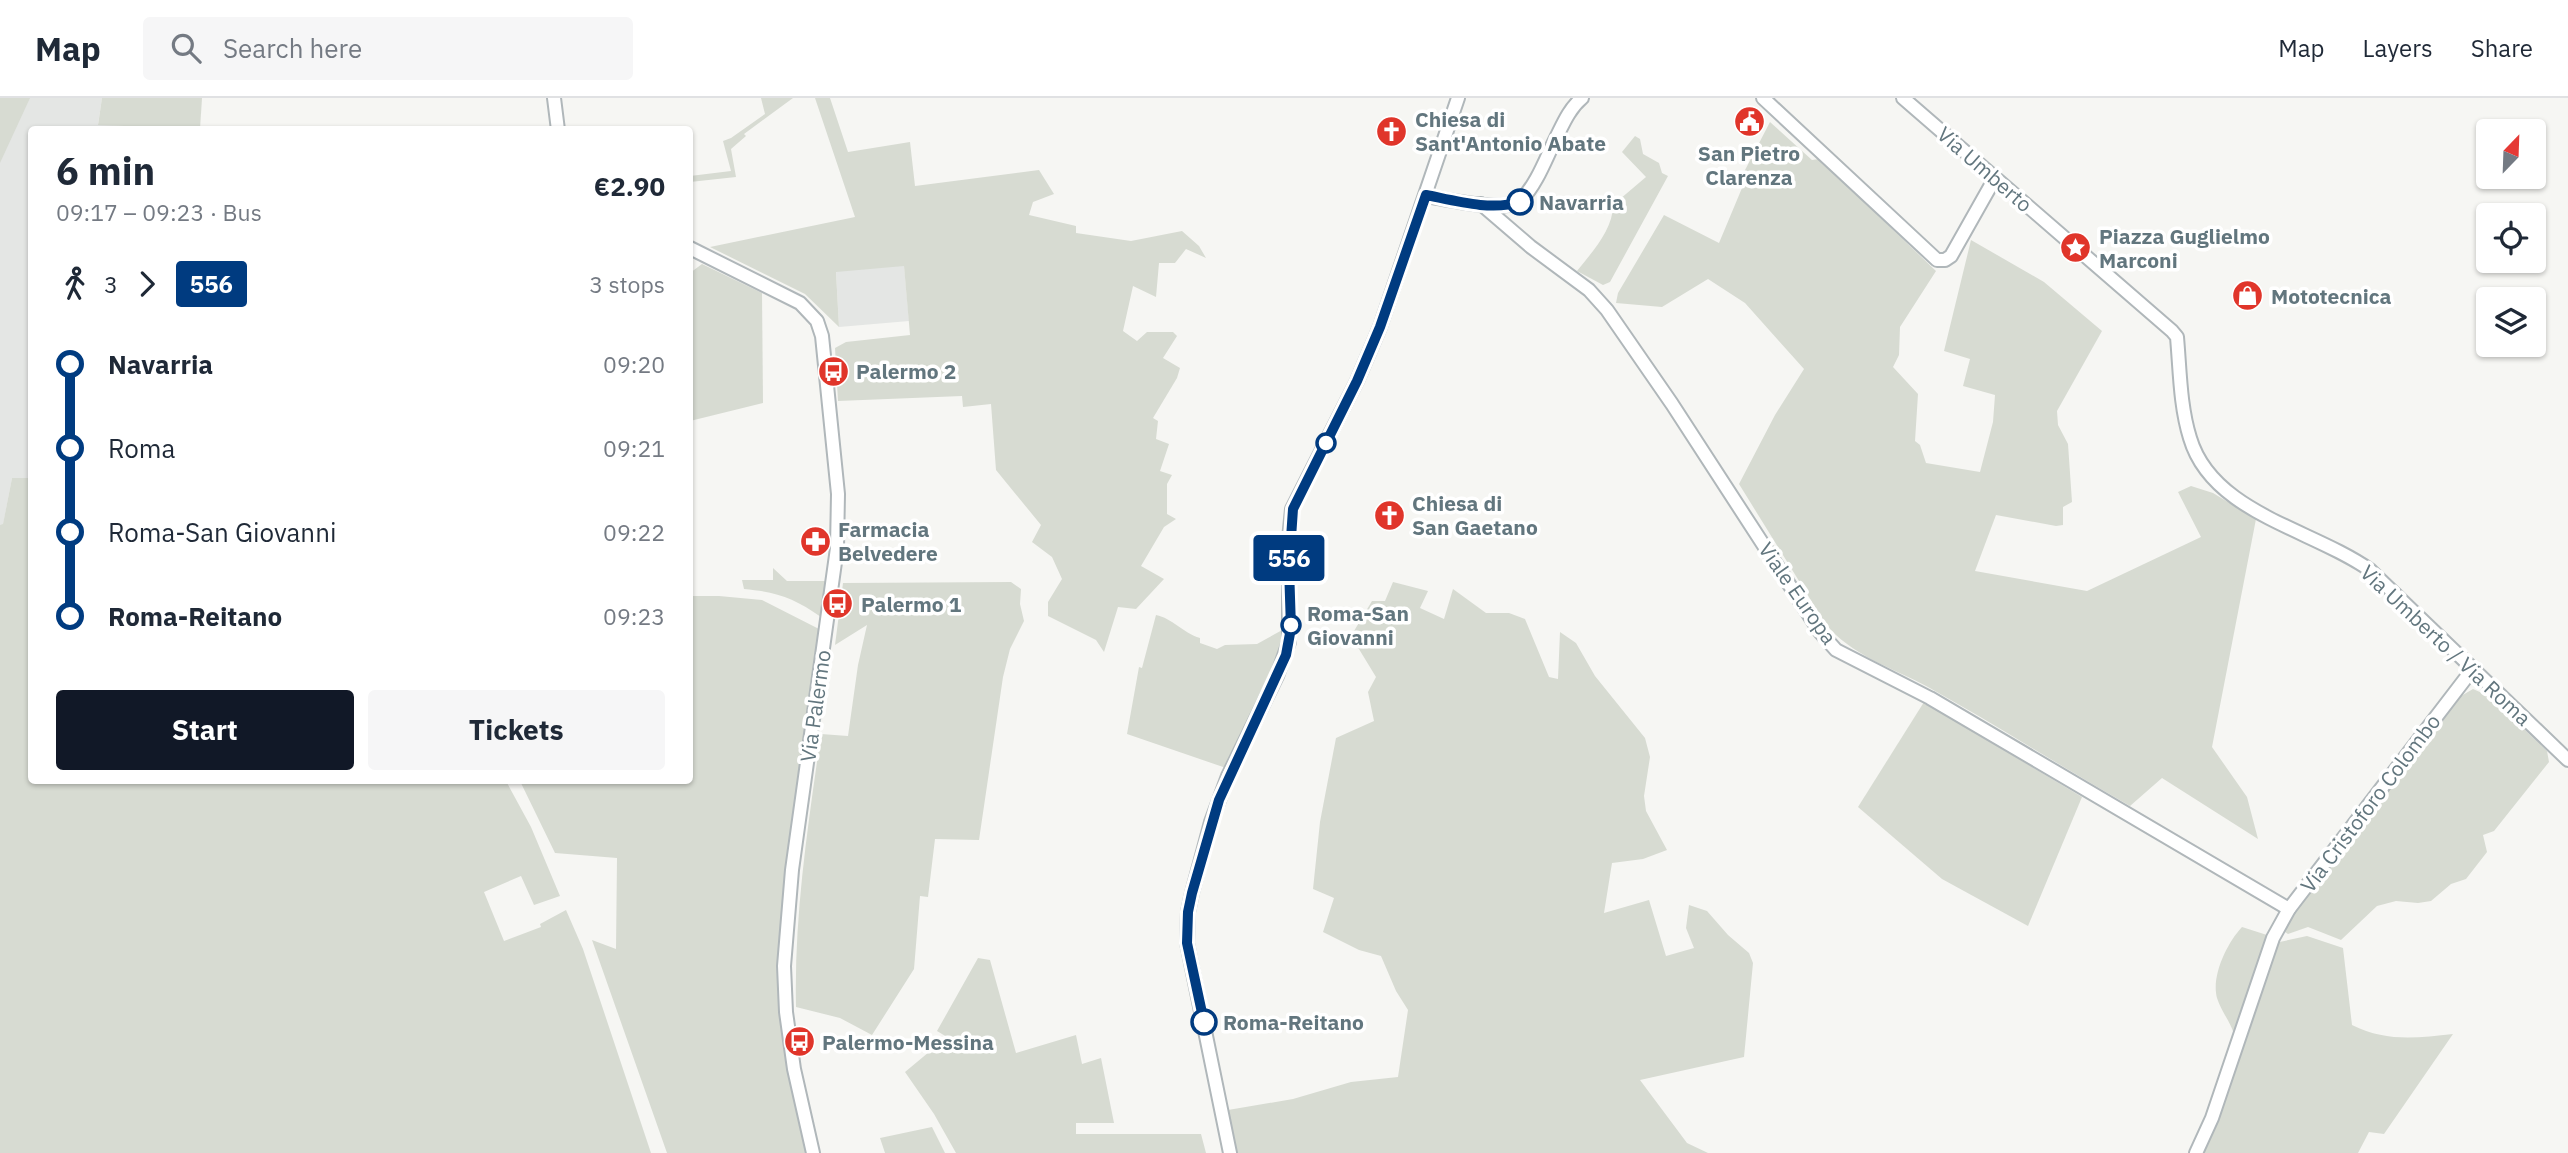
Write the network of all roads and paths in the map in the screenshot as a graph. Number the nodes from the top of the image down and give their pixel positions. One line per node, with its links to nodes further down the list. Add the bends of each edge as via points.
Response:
1 (554, 98): 6 (street)
2 (1458, 98): 8 (street)
3 (1582, 98): 9 (street)
4 (1763, 98): 7 (street, via 1937,260 1951,256)
5 (1903, 98): 7 (street, Via Umberto)
6 (558, 126)
7 (1995, 178): 13 (street, Via Umberto, via 2177,337 2190,439 2205,471)
8 (1426, 195): 10 (street); 18 (street, via 1357,381 1293,509 1291,628 1286,655 1219,800 1188,912 1187,943)
9 (1520, 202): 10 (street); 11 (street)
10 (1481, 204): 11 (street, Viale Europa)
11 (1503, 223): 16 (street, Viale Europa, via 1589,290 1607,310 1836,650 1930,698)
12 (693, 250): 17 (street, Via Palermo, via 800,303 817,321 822,336 838,494 837,548 792,870 784,966 794,1069)
13 (2241, 503): 14 (street, Via Umberto / Via Roma, via 2370,570)
14 (2472, 670): 15 (street, Via Umberto / Via Roma); 16 (street, Via Cristoforo Colombo)
15 (2568, 760)
16 (2289, 909): 19 (street, Via Cristoforo Colombo, via 2273,938 2213,1118)
17 (813, 1153)
18 (1230, 1153)
19 (2196, 1153)

